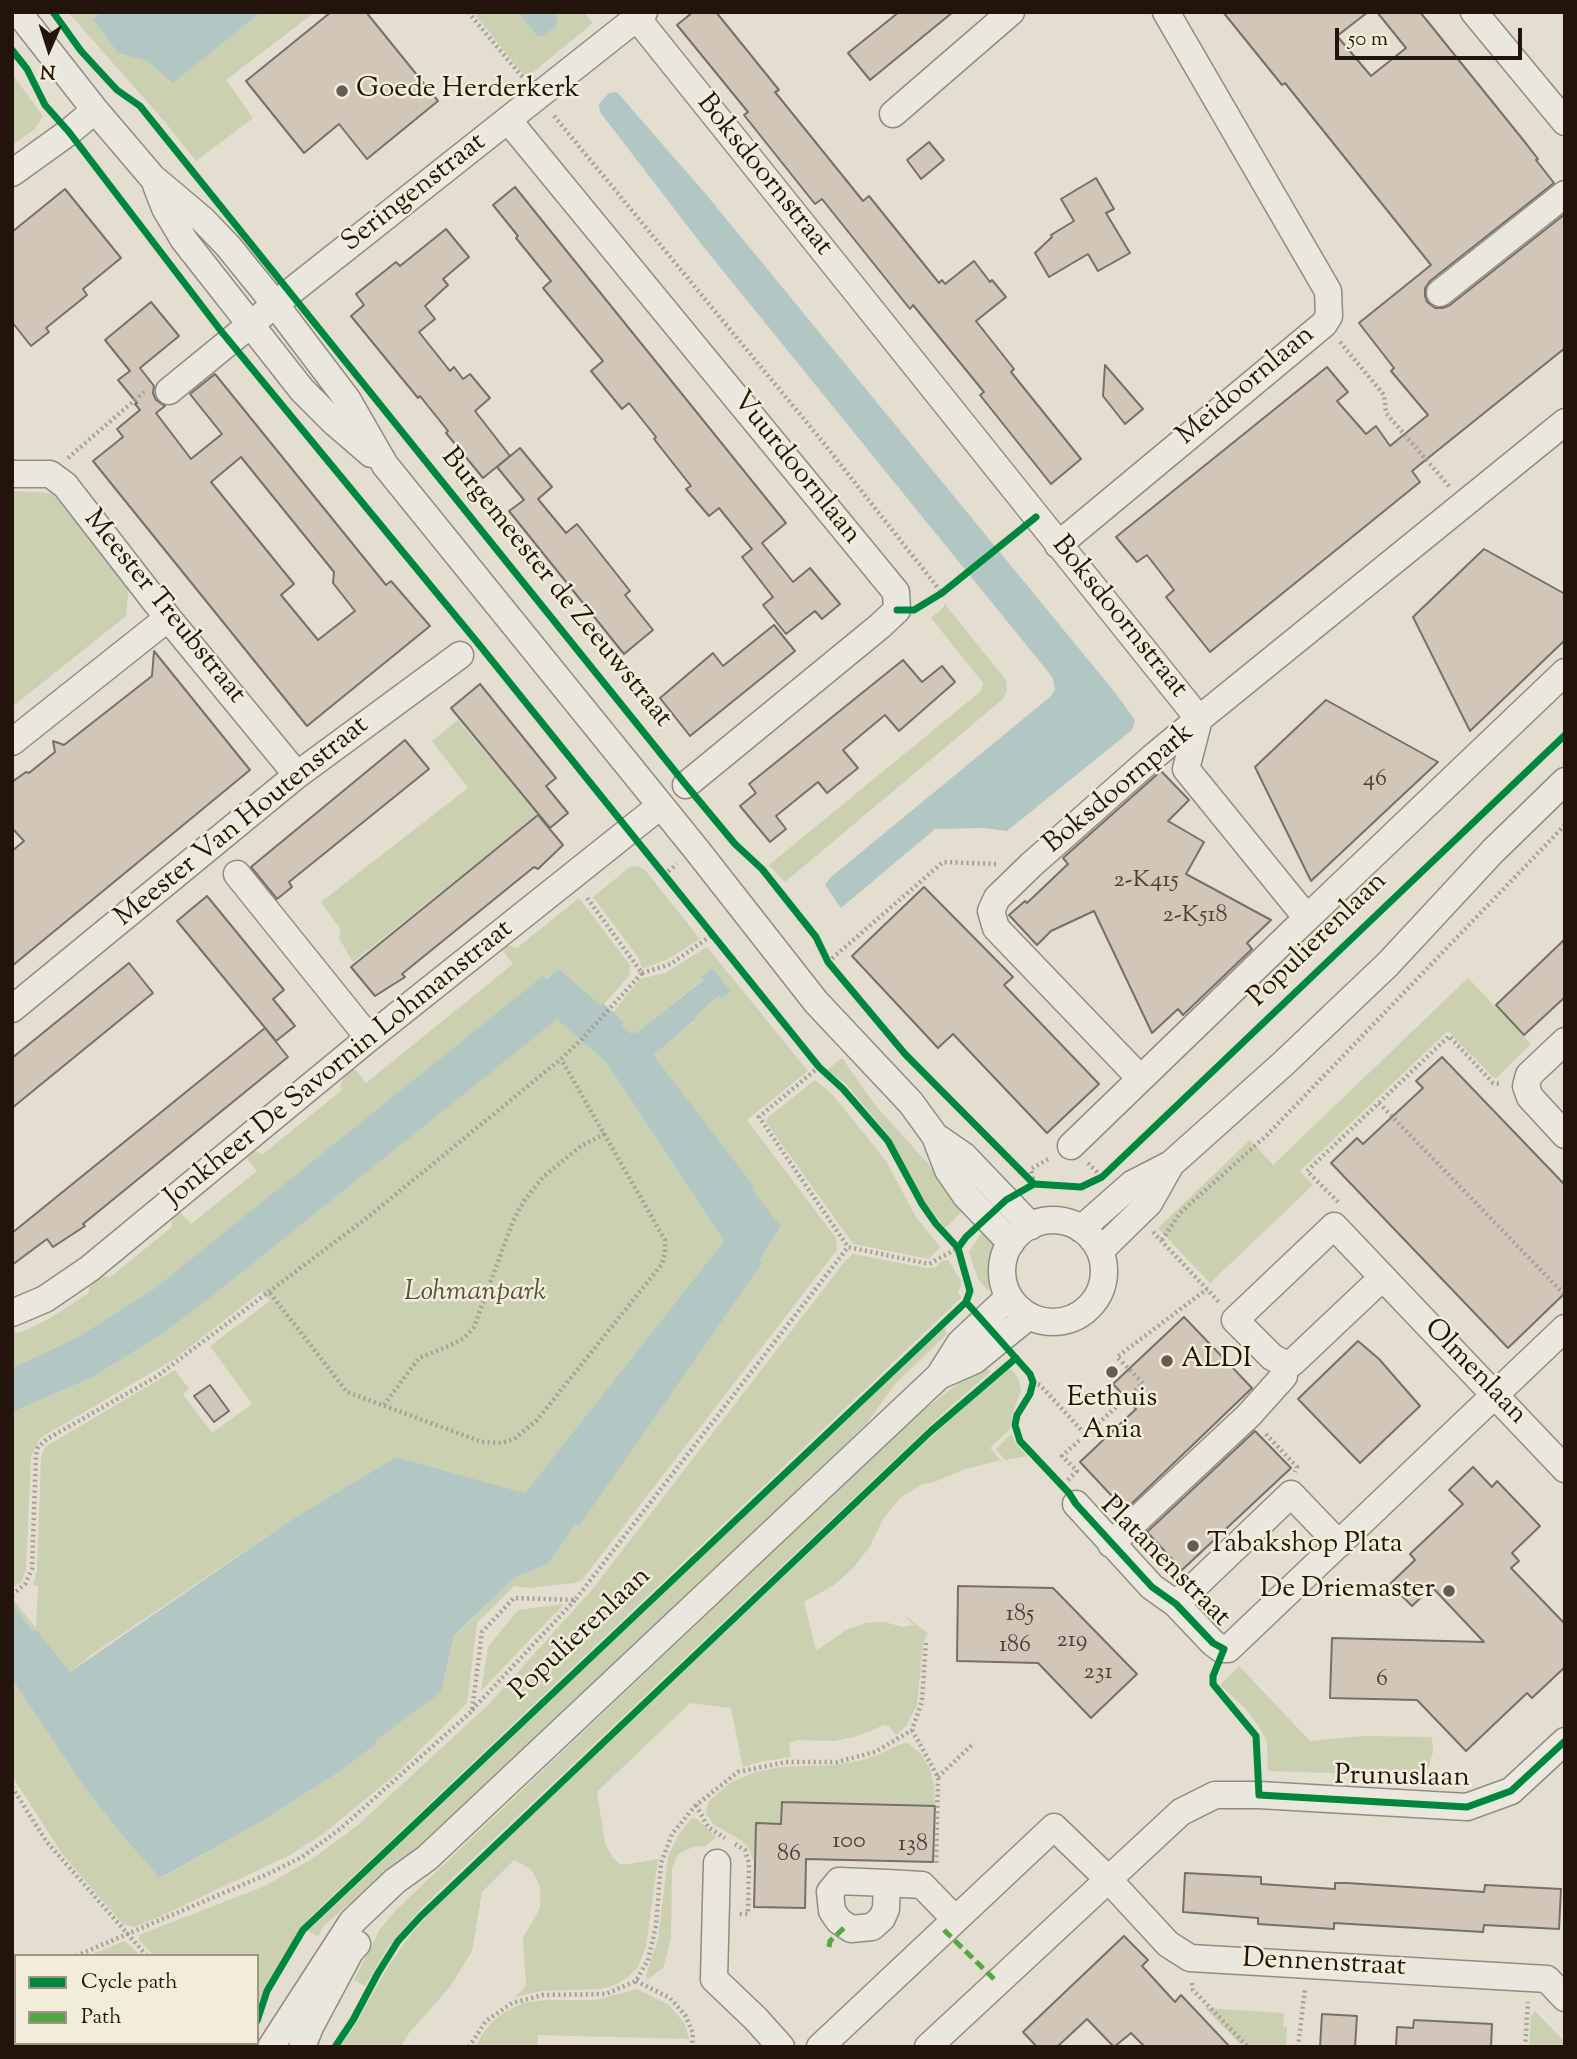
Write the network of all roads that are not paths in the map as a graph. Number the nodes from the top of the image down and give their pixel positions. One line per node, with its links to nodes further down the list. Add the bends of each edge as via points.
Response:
1 (18, 12): 6 (street, Burgemeester de Zeeuwstraat)
2 (1011, 12): 7 (street)
3 (1166, 12): 20 (street, Meidoornlaan, via 1328,291 1329,316)
4 (1474, 12): 9 (street)
5 (641, 15): 8 (street, Seringenstraat); 20 (street, Boksdoornstraat)
6 (95, 110): 10 (street); 11 (street, Burgemeester de Zeeuwstraat)
7 (893, 114)
8 (508, 120): 14 (street, Seringenstraat); 28 (street, Vuurdoornlaan, via 896,592 897,610 880,626)
9 (1565, 122)
10 (12, 173)
11 (152, 177): 14 (street, Burgemeester de Zeeuwstraat, via 203,220); 15 (street, Burgemeester de Zeeuwstraat, via 184,240)
12 (1565, 194): 13 (street)
13 (1440, 293)
14 (275, 304): 15 (street, Seringenstraat); 18 (street, Burgemeester de Zeeuwstraat, via 347,399)
15 (251, 324): 16 (street, Seringenstraat); 18 (street, Burgemeester de Zeeuwstraat, via 302,390)
16 (160, 389)
17 (1565, 422): 24 (street, Boksdoornstraat)
18 (385, 465): 29 (street, Burgemeester de Zeeuwstraat)
19 (12, 474): 21 (street, Meester Treubstraat, via 50,474 65,485)
20 (1058, 545): 24 (street, Boksdoornstraat)
21 (168, 618): 25 (street); 26 (street, Meester Treubstraat)
22 (460, 655): 26 (street, Meester Van Houtenstraat)
23 (1565, 672): 31 (street)
24 (1199, 719): 31 (street, Boksdoornpark, via 1186,769); 35 (street, Boksdoornpark, via 1031,865 997,898 991,911 996,928)
25 (12, 742)
26 (297, 775): 32 (street, Meester Van Houtenstraat)
27 (1565, 781): 39 (street, via 1388,964)
28 (686, 785)
29 (660, 807): 33 (street, Jonkheer De Savornin Lohmanstraat); 37 (street, Burgemeester de Zeeuwstraat, via 816,1002)
30 (237, 874): 33 (street)
31 (1307, 918): 35 (street)
32 (12, 1009)
33 (369, 1038): 46 (street, Jonkheer De Savornin Lohmanstraat, via 89,1269 45,1299)
34 (1565, 1041): 36 (street, via 1529,1075 1526,1086 1530,1097)
35 (1140, 1079): 38 (street)
36 (1565, 1135)
37 (935, 1136): 40 (street, Burgemeester de Zeeuwstraat, via 964,1156); 42 (street, Burgemeester de Zeeuwstraat, via 948,1170 966,1196)
38 (1071, 1146)
39 (1171, 1164): 41 (street, via 1132,1184); 43 (street, via 1149,1203)
40 (1031, 1226): 41 (street, via 1057,1221); 42 (street)
41 (1082, 1229): 43 (street)
42 (1011, 1243): 45 (street, via 1003,1270)
43 (1100, 1251): 47 (street, via 1104,1278 1093,1304 1056,1322)
44 (1382, 1278): 49 (street, via 1297,1360); 49 (street, Olmenlaan, via 1334,1226 1235,1320); 51 (street, Olmenlaan)
45 (1009, 1297): 47 (street); 50 (street, Populierenlaan, via 960,1343)
46 (12, 1313)
47 (1029, 1316): 50 (street, Populierenlaan, via 975,1360)
48 (1565, 1328): 51 (street, Platanenstraat)
49 (1285, 1364): 54 (street, Platanenstraat, via 1284,1376 1249,1415)
50 (939, 1376): 58 (street, Populierenlaan)
51 (1495, 1396): 52 (street, Olmenlaan); 55 (street, Platanenstraat)
52 (1565, 1469)
53 (1069, 1495): 54 (street, Platanenstraat)
54 (1111, 1544): 56 (street, Platanenstraat, via 1152,1587)
55 (1339, 1544): 56 (street, Platanenstraat, via 1228,1649 1213,1643); 56 (street, via 1292,1494)
56 (1176, 1604)
57 (1565, 1741): 60 (street, Prunuslaan, via 1511,1791 1467,1807 1215,1795 1181,1812)
58 (427, 1858): 64 (street, Populierenlaan, via 352,1922); 65 (street, Populierenlaan, via 351,1952)
59 (717, 1863): 66 (street, via 714,1979)
60 (1108, 1879): 62 (street, via 1055,1827); 63 (street, Dennenstraat, via 1168,1944 1190,1958 1547,1979); 68 (street, Prunuslaan)
61 (887, 1883): 62 (street, via 922,1885)
62 (955, 1919): 67 (street)
63 (1565, 1998)
64 (271, 2047)
65 (302, 2047)
66 (781, 2047)
67 (820, 2047)
68 (928, 2047)

